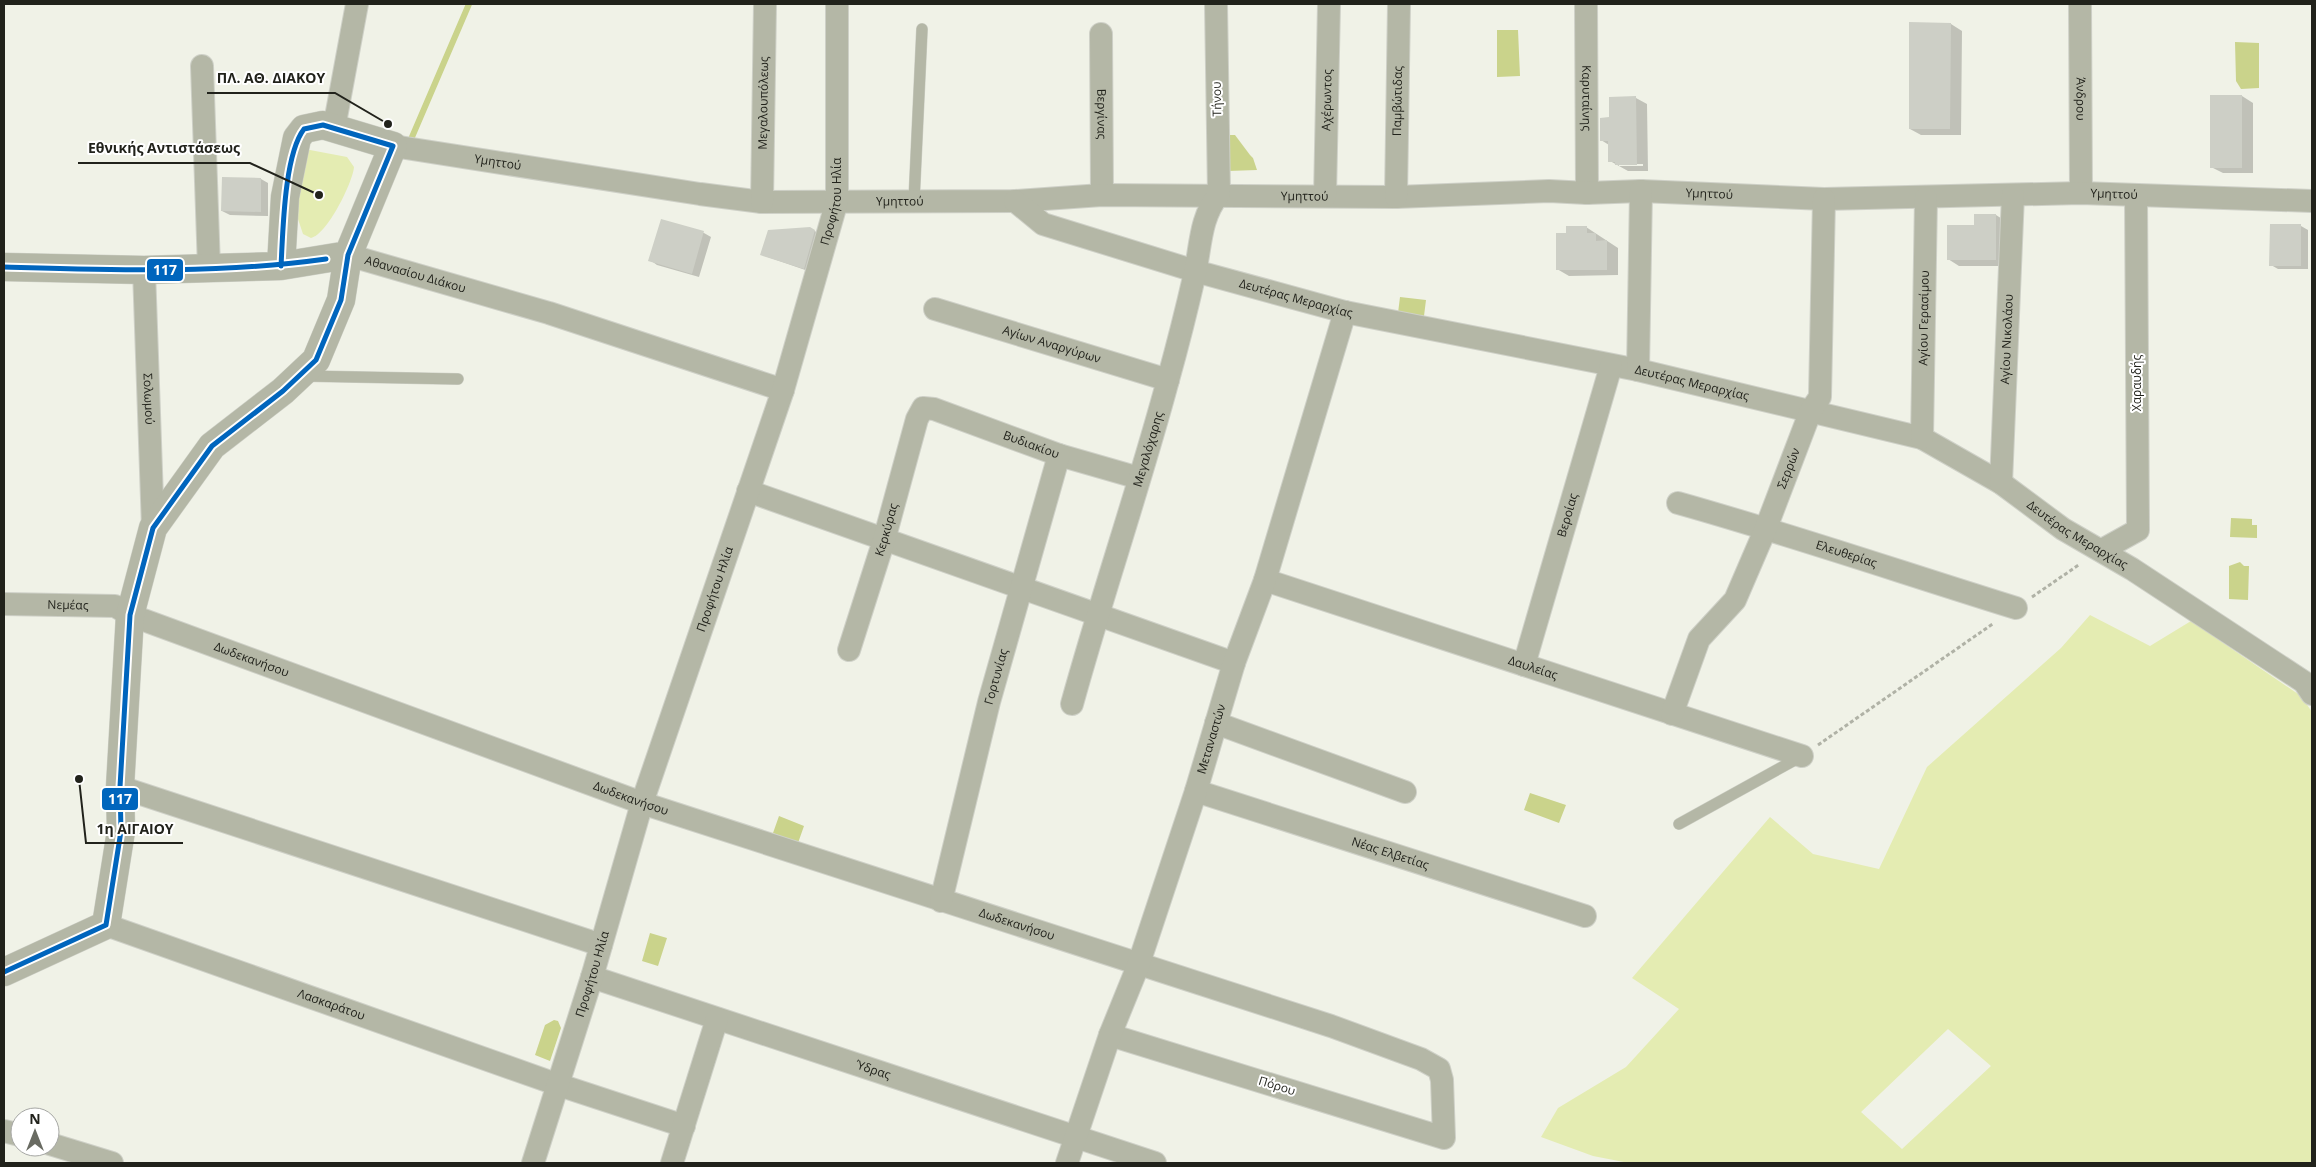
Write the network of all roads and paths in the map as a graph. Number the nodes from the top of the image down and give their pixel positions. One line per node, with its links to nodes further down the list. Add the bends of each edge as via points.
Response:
1 (357, 4): 12 (street)
2 (765, 4): 29 (street, Μεγαλουπόλεως)
3 (837, 4): 25 (street, Προφήτου Ηλία)
4 (1216, 4): 17 (street, Τήνου)
5 (1328, 4): 21 (street, Αχέρωντος)
6 (1400, 4): 22 (street, Παμβώτιδας)
7 (1586, 4): 15 (street, Καρυταίνης)
8 (2080, 4): 19 (street, Άνδρου)
9 (922, 29): 26 (lane)
10 (1102, 34): 16 (street, Βεργίνας)
11 (202, 66): 33 (street)
12 (334, 128): 13 (street, Υμηττού); 31 (street, Υμηττού, via 323,125 304,129 297,138 285,197)
13 (393, 146): 29 (street, Υμηττού); 30 (street)
14 (1642, 191): 15 (street, Υμηττού); 24 (street, Υμηττού); 39 (street)
15 (1587, 193): 22 (street, Υμηττού, via 1549,191)
16 (1102, 194): 17 (street, Υμηττού); 27 (street, Υμηττού)
17 (1219, 194): 21 (street, Υμηττού); 35 (street, Μεγαλόχαρης, via 1208,207)
18 (2013, 194): 19 (street, Υμηττού); 23 (street, Υμηττού); 49 (street, Αγίου Νικολάου)
19 (2081, 194): 20 (street, Υμηττού)
20 (2136, 194): 28 (street, Υμηττού); 55 (street, Χαραυδής, via 2138,530)
21 (1325, 196): 22 (street, Υμηττού)
22 (1396, 197)
23 (1926, 198): 24 (street, Υμηττού); 46 (street, Αγίου Γερασίμου)
24 (1824, 199): 45 (street, Σερρών, via 1820,396)
25 (837, 201): 26 (street, Υμηττού); 29 (street, Υμηττού); 43 (street, Προφήτου Ηλία)
26 (914, 201): 27 (street, Υμηττού)
27 (1014, 201): 35 (street, Δευτέρας Μεραρχίας, via 1044,224)
28 (2312, 201)
29 (762, 202)
30 (348, 255): 31 (street, Αθανασίου Διάκου); 40 (street, via 346,280 333,323 316,360); 43 (street, Αθανασίου Διάκου, via 549,313)
31 (282, 266): 33 (street, Αθανασίου Διάκου)
32 (4, 267): 34 (street, Αθανασίου Διάκου)
33 (209, 268): 34 (street, Αθανασίου Διάκου)
34 (144, 270): 52 (street, Σολωμού)
35 (1195, 271): 37 (street, Δευτέρας Μεραρχίας); 42 (street, Μεγαλόχαρης)
36 (936, 309): 42 (street, Αγίων Αναργύρων)
37 (1345, 312): 38 (street, Δευτέρας Μεραρχίας); 56 (street, Μεταναστών)
38 (1611, 366): 39 (street, Δευτέρας Μεραρχίας); 64 (street, Βεροίας)
39 (1638, 370): 45 (street, Δευτέρας Μεραρχίας)
40 (300, 376): 41 (lane); 52 (street, via 212,446)
41 (458, 379)
42 (1168, 380): 48 (street, Μεγαλόχαρης)
43 (784, 390): 50 (street, Προφήτου Ηλία)
44 (924, 408): 47 (street, Βυδιακίου); 54 (street, Κερκύρας, via 918,419)
45 (1811, 410): 46 (street, Δευτέρας Μεραρχίας); 53 (street, Σερρών)
46 (1922, 438): 49 (street, Δευτέρας Μεραρχίας)
47 (1058, 455): 48 (street, Βυδιακίου); 57 (street, Γορτυνίας)
48 (1139, 478): 61 (street, Μεγαλόχαρης)
49 (2000, 483): 55 (street, Δευτέρας Μεραρχίας, via 2063,529)
50 (748, 491): 54 (street); 73 (street, Προφήτου Ηλία)
51 (1678, 503): 53 (street, Ελευθερίας)
52 (153, 528): 60 (street)
53 (1766, 528): 59 (street, Ελευθερίας); 67 (street, Σερρών, via 1735,600 1700,638)
54 (884, 540): 57 (street); 62 (street, Κερκύρας)
55 (2102, 550): 59 (path); 65 (street, Δευτέρας Μεραρχίας)
56 (1265, 580): 63 (street, Μεταναστών); 64 (street, Δαυλείας)
57 (1020, 588): 61 (street); 75 (street, Γορτυνίας)
58 (4, 604): 60 (street, Νεμέας, via 115,606)
59 (2016, 608): 69 (path)
60 (130, 615): 70 (street); 73 (street, Δωδεκανήσου)
61 (1096, 615): 63 (street); 66 (street, Μεγαλόχαρης)
62 (849, 650)
63 (1234, 663): 68 (street, Μεταναστών)
64 (1524, 665): 67 (street, Δαυλείας)
65 (2309, 682)
66 (1072, 704)
67 (1672, 714): 69 (street, Δαυλείας)
68 (1216, 723): 71 (street, Μεταναστών); 72 (street)
69 (1802, 756): 74 (lane)
70 (120, 788): 77 (street, via 121,831); 78 (street)
71 (1196, 791): 76 (street, Νέας Ελβετίας); 79 (street, Μεταναστών)
72 (1405, 792)
73 (642, 803): 75 (street, Δωδεκανήσου); 78 (street, Προφήτου Ηλία)
74 (1679, 824)
75 (941, 901): 79 (street, Δωδεκανήσου)
76 (1585, 916)
77 (106, 925): 80 (street); 84 (street, Λασκαράτου)
78 (600, 945): 81 (street, Προφήτου Ηλία)
79 (1138, 966): 83 (street, Μεταναστών); 87 (street, Δωδεκανήσου, via 1331,1026 1439,1069)
80 (4, 972)
81 (592, 977): 82 (street, Ύδρας); 84 (street, Προφήτου Ηλία)
82 (717, 1019): 85 (street); 86 (street, Ύδρας)
83 (1110, 1035): 86 (street, Μεταναστών); 87 (street, Πόρου)
84 (556, 1084): 85 (street, Λασκαράτου); 90 (street, Προφήτου Ηλία)
85 (684, 1126): 91 (street)
86 (1075, 1137): 92 (street, Μεταναστών); 93 (street, Ύδρας)
87 (1444, 1138)
88 (60, 1147): 89 (street)
89 (112, 1163)
90 (533, 1163)
91 (672, 1163)
92 (1067, 1163)
93 (1155, 1163)

